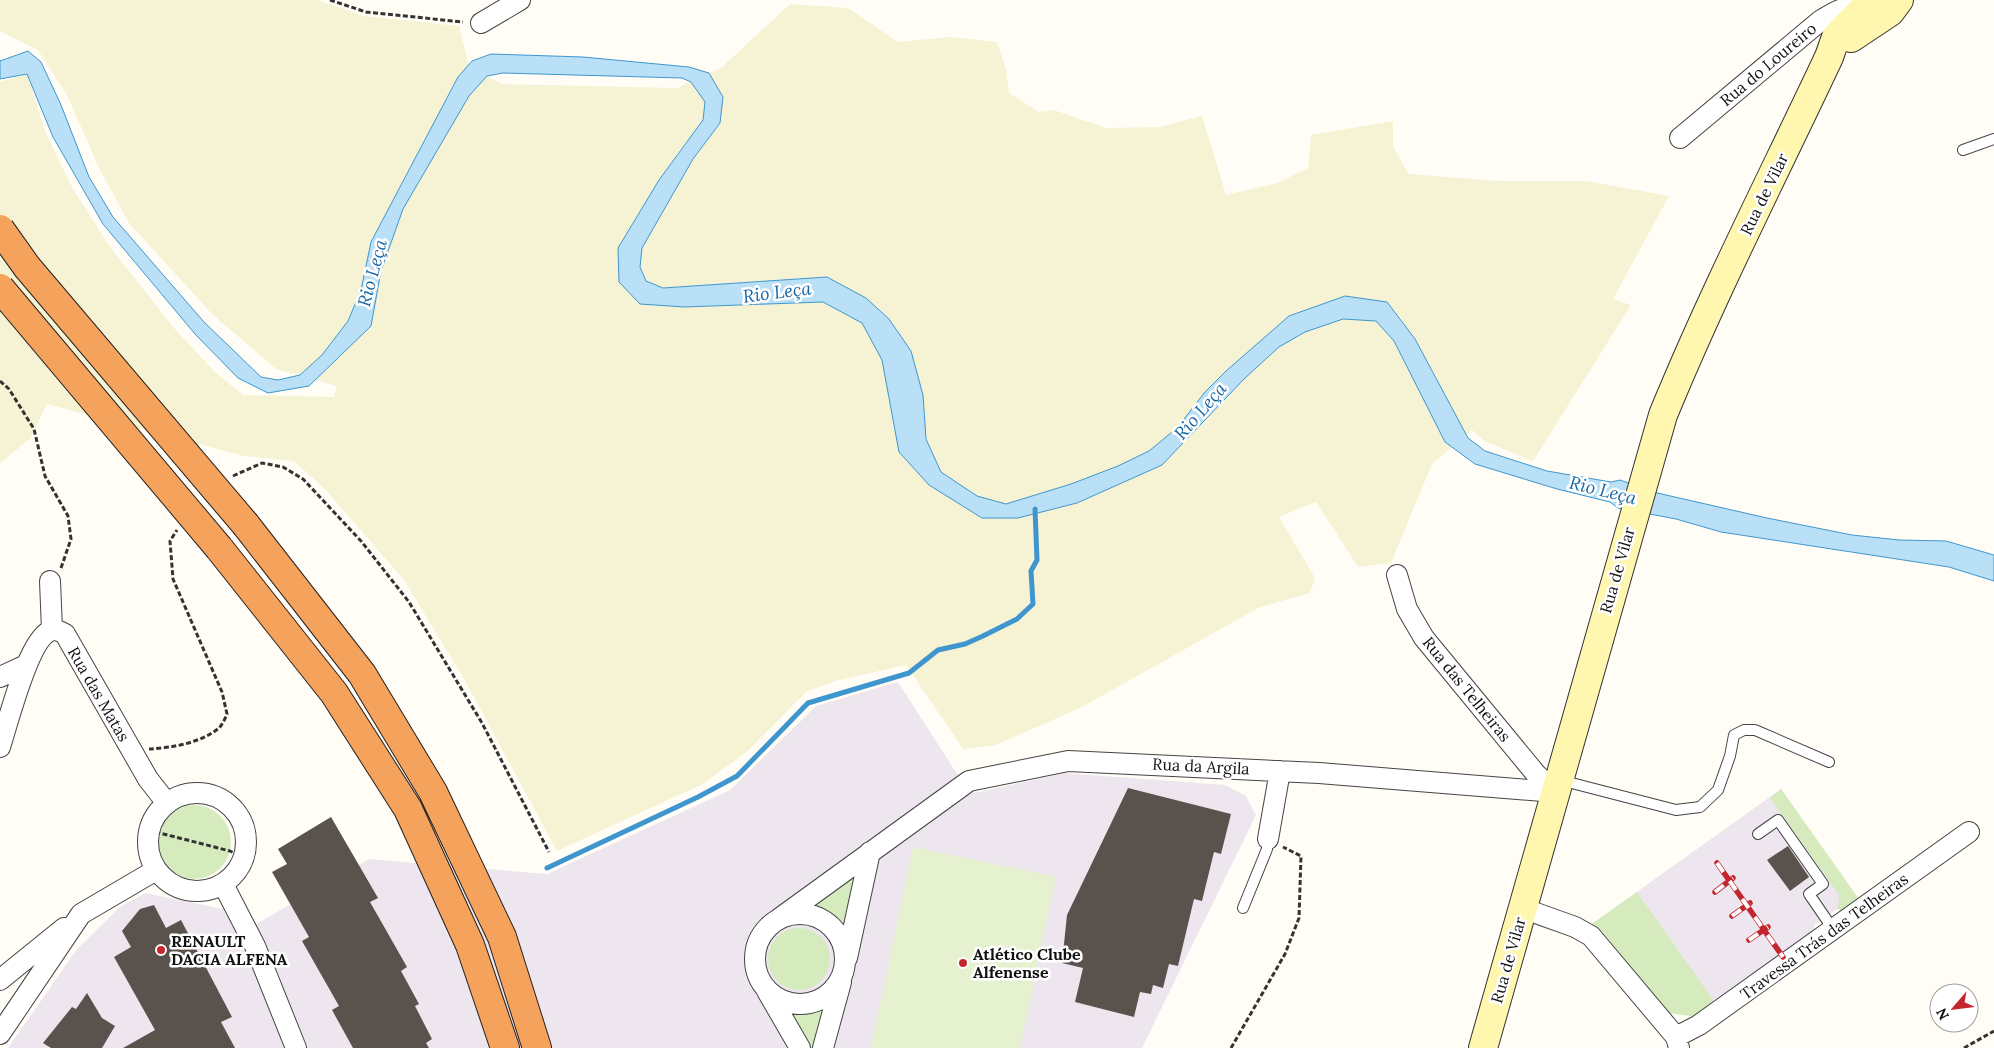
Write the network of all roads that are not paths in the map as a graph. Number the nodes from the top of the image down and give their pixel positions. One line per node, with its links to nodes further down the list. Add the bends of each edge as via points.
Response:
1 (520, 0): 4 (street)
2 (1899, 0): 5 (street, Rua de Vilar, via 1890,12)
3 (1867, 4): 5 (street, Rua de Vilar, via 1836,37); 6 (street, Rua do Loureiro, via 1834,12 1820,20)
4 (481, 23)
5 (1829, 57): 19 (street, Rua de Vilar, via 1694,339 1663,415)
6 (1680, 138)
7 (1994, 139): 8 (lane)
8 (1964, 150)
9 (0, 230): 39 (highway, bridge, via 27,267 246,525 362,674 433,792 502,937)
10 (0, 288): 38 (highway, bridge, via 218,548 334,693 408,809 470,944)
11 (1397, 575): 19 (street, Rua das Telheiras, via 1407,609 1424,638 1536,774)
12 (50, 581): 13 (street)
13 (52, 630): 14 (street, via 42,638); 20 (street, Rua das Matas, via 65,634 148,779)
14 (26, 665): 15 (street); 16 (street)
15 (0, 677)
16 (0, 747)
17 (1829, 762): 19 (lane, via 1755,730 1744,730 1734,735 1718,790 1700,807 1676,810)
18 (1280, 771): 19 (street, Rua da Argila); 23 (street); 24 (street, Rua da Argila, via 1068,761 969,781)
19 (1557, 786): 28 (street, Rua de Vilar)
20 (166, 802): 25 (street, via 148,830 147,844); 26 (street, via 194,792 209,794 234,809 246,839 244,858)
21 (1969, 832): 31 (street, Travessa Trás das Telheiras)
22 (1758, 834): 31 (lane, via 1778,820 1823,884 1809,894)
23 (1268, 839): 27 (lane)
24 (870, 852): 30 (street, Rua da Argila); 32 (street)
25 (156, 870): 26 (street, via 166,881 194,892); 29 (street)
26 (224, 884): 37 (street, via 255,946)
27 (1243, 908)
28 (1522, 908): 36 (street, via 1591,936); 42 (street, Rua de Vilar)
29 (81, 914): 33 (street); 35 (street)
30 (780, 918): 32 (street, via 807,914 830,924 845,948); 34 (street, Rua da Argila, via 764,932 755,952)
31 (1833, 929): 36 (street, Travessa Trás das Telheiras)
32 (844, 969): 34 (street, via 835,988 824,998 810,1003 782,1000); 41 (street)
33 (0, 980)
34 (761, 980): 40 (street, Rua da Argila)
35 (0, 1034)
36 (1677, 1042)
37 (296, 1048)
38 (505, 1048)
39 (537, 1048)
40 (800, 1048)
41 (823, 1048)
42 (1483, 1048)

